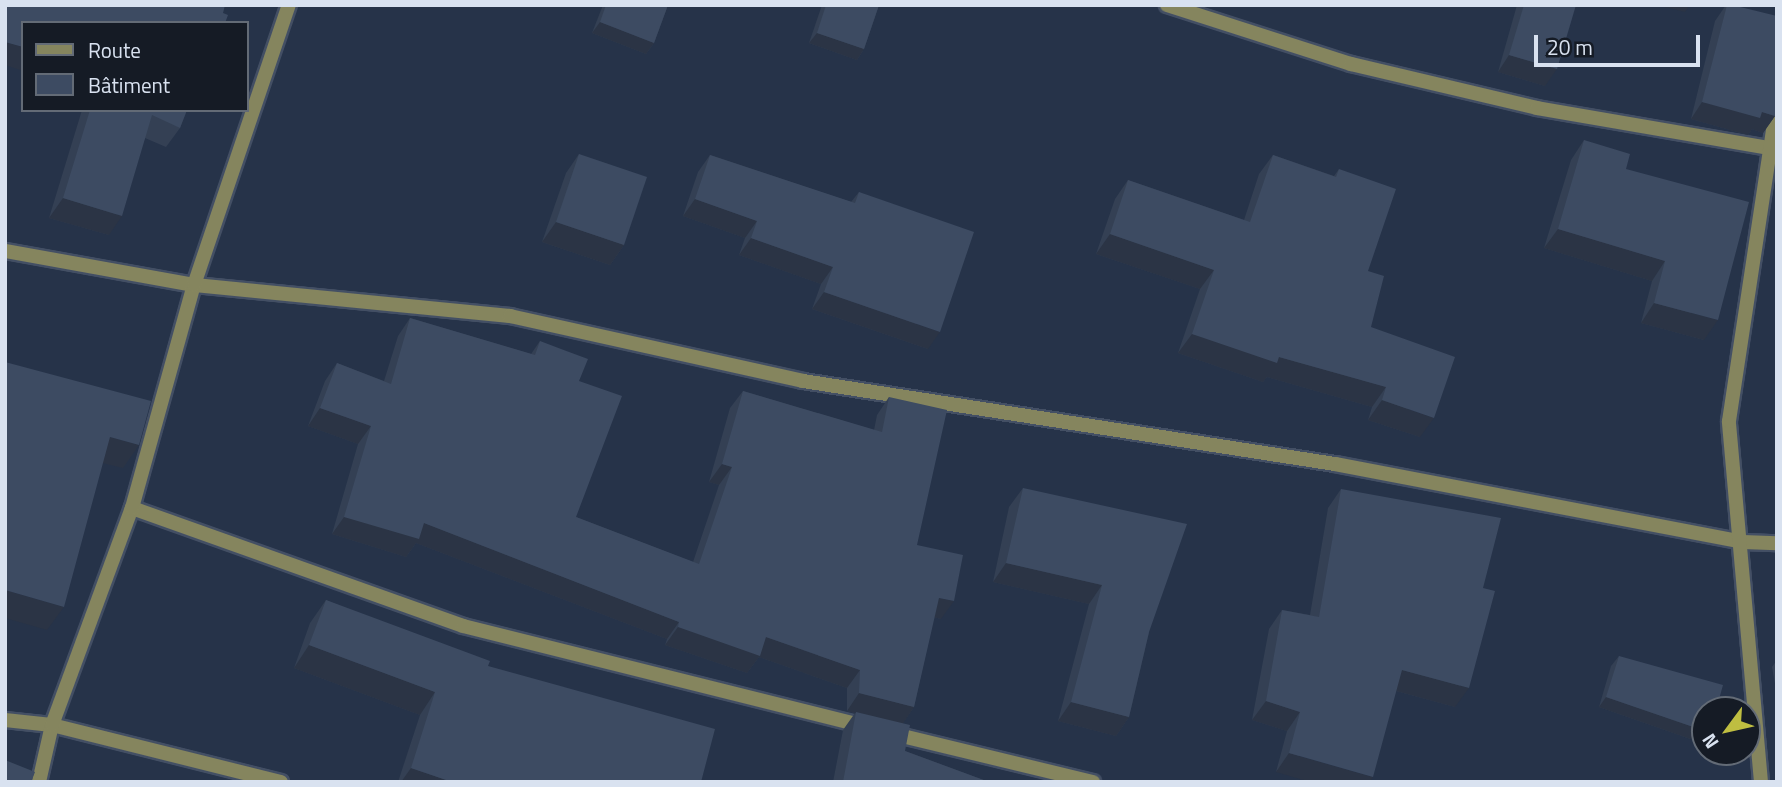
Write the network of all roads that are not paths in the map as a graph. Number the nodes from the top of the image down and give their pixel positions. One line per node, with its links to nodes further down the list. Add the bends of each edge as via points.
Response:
1 (289, 5): 6 (street)
2 (1167, 5): 4 (street, via 1391,74 1537,108)
3 (1777, 104): 4 (street)
4 (1769, 148): 8 (street, via 1729,421)
5 (5, 251): 6 (street)
6 (194, 285): 7 (street); 8 (street, via 510,316 803,381 1335,464)
7 (132, 508): 11 (street); 14 (street, via 463,626)
8 (1743, 542): 9 (street); 15 (street)
9 (1777, 543)
10 (5, 720): 11 (street)
11 (52, 725): 12 (street); 13 (street)
12 (39, 782)
13 (281, 782)
14 (1093, 782)
15 (1761, 782)

